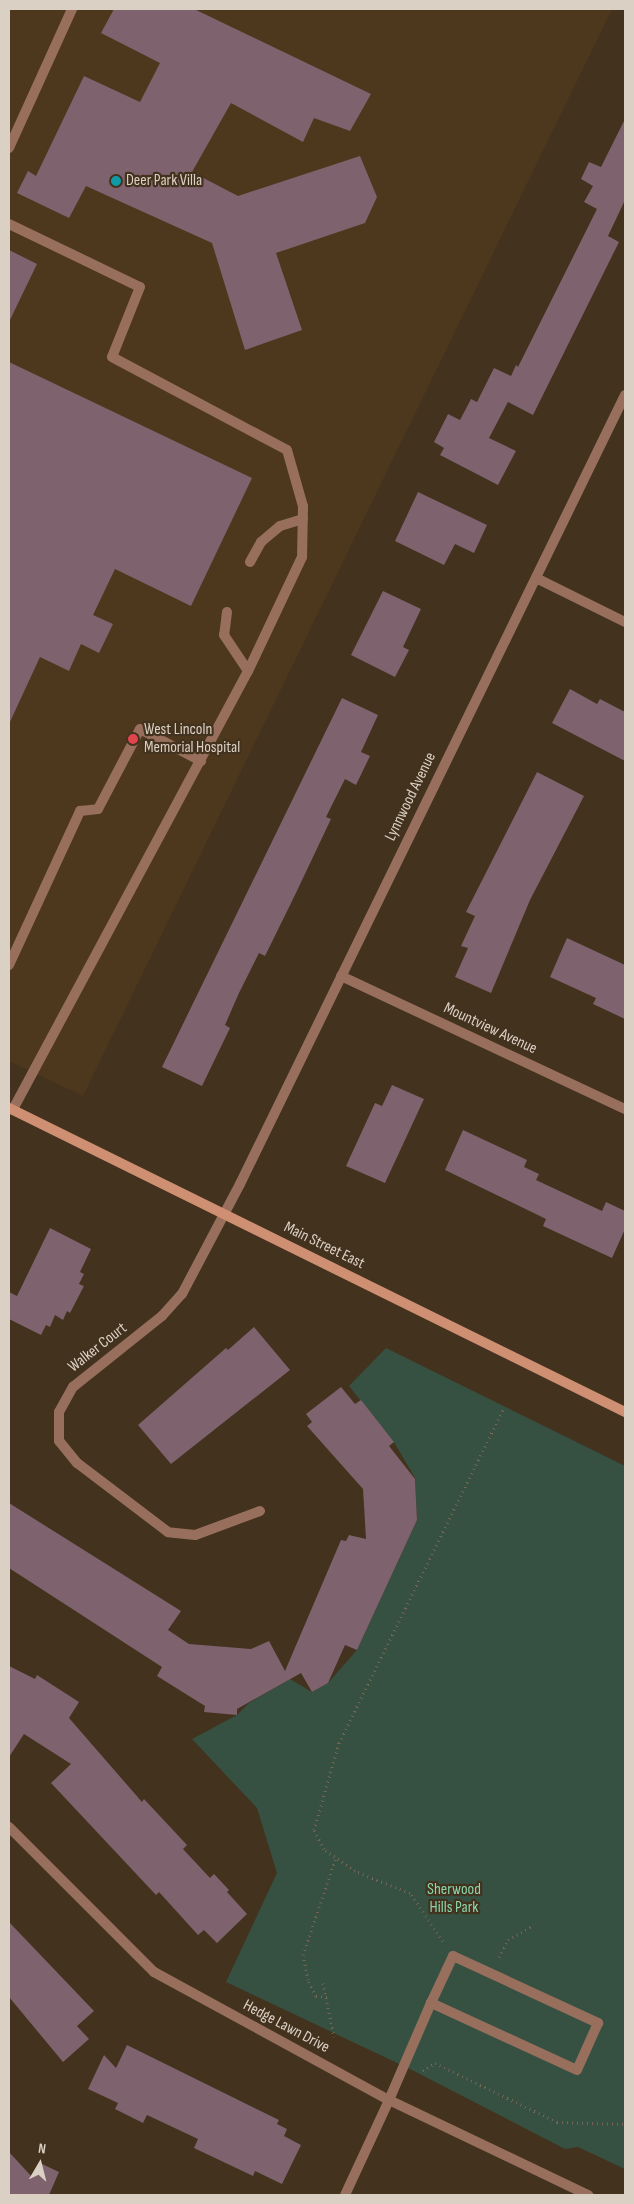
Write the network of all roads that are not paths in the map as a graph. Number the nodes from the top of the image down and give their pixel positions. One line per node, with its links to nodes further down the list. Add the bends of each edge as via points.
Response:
1 (72, 9): 2 (street)
2 (9, 148)
3 (9, 224): 5 (street, via 140,287 112,357 287,450 303,506)
4 (625, 395): 7 (street, Lynnwood Avenue)
5 (303, 519): 6 (street, via 280,526 262,542); 10 (street, via 302,557)
6 (250, 562)
7 (536, 578): 9 (street); 13 (street, Lynnwood Avenue)
8 (227, 612): 10 (street, via 224,635)
9 (625, 622)
10 (248, 671): 11 (street)
11 (201, 761): 12 (street, via 140,729 98,809 80,811); 14 (street)
12 (9, 965)
13 (341, 976): 15 (street, Mountview Avenue); 16 (street, Lynnwood Avenue)
14 (11, 1109): 16 (main road, Main Street East)
15 (625, 1109)
16 (224, 1213): 17 (main road, Main Street East); 18 (street, Walker Court, via 182,1294 162,1316 73,1387 59,1412 58,1441 76,1463 168,1532 195,1535)
17 (625, 1412)
18 (260, 1511)
19 (9, 1827): 21 (street, Hedge Lawn Drive, via 154,1972)
20 (431, 2003): 20 (street, via 453,1956 598,2023 577,2070); 21 (street)
21 (389, 2100): 22 (street); 23 (street, Hedge Lawn Drive)
22 (345, 2195)
23 (588, 2195)

